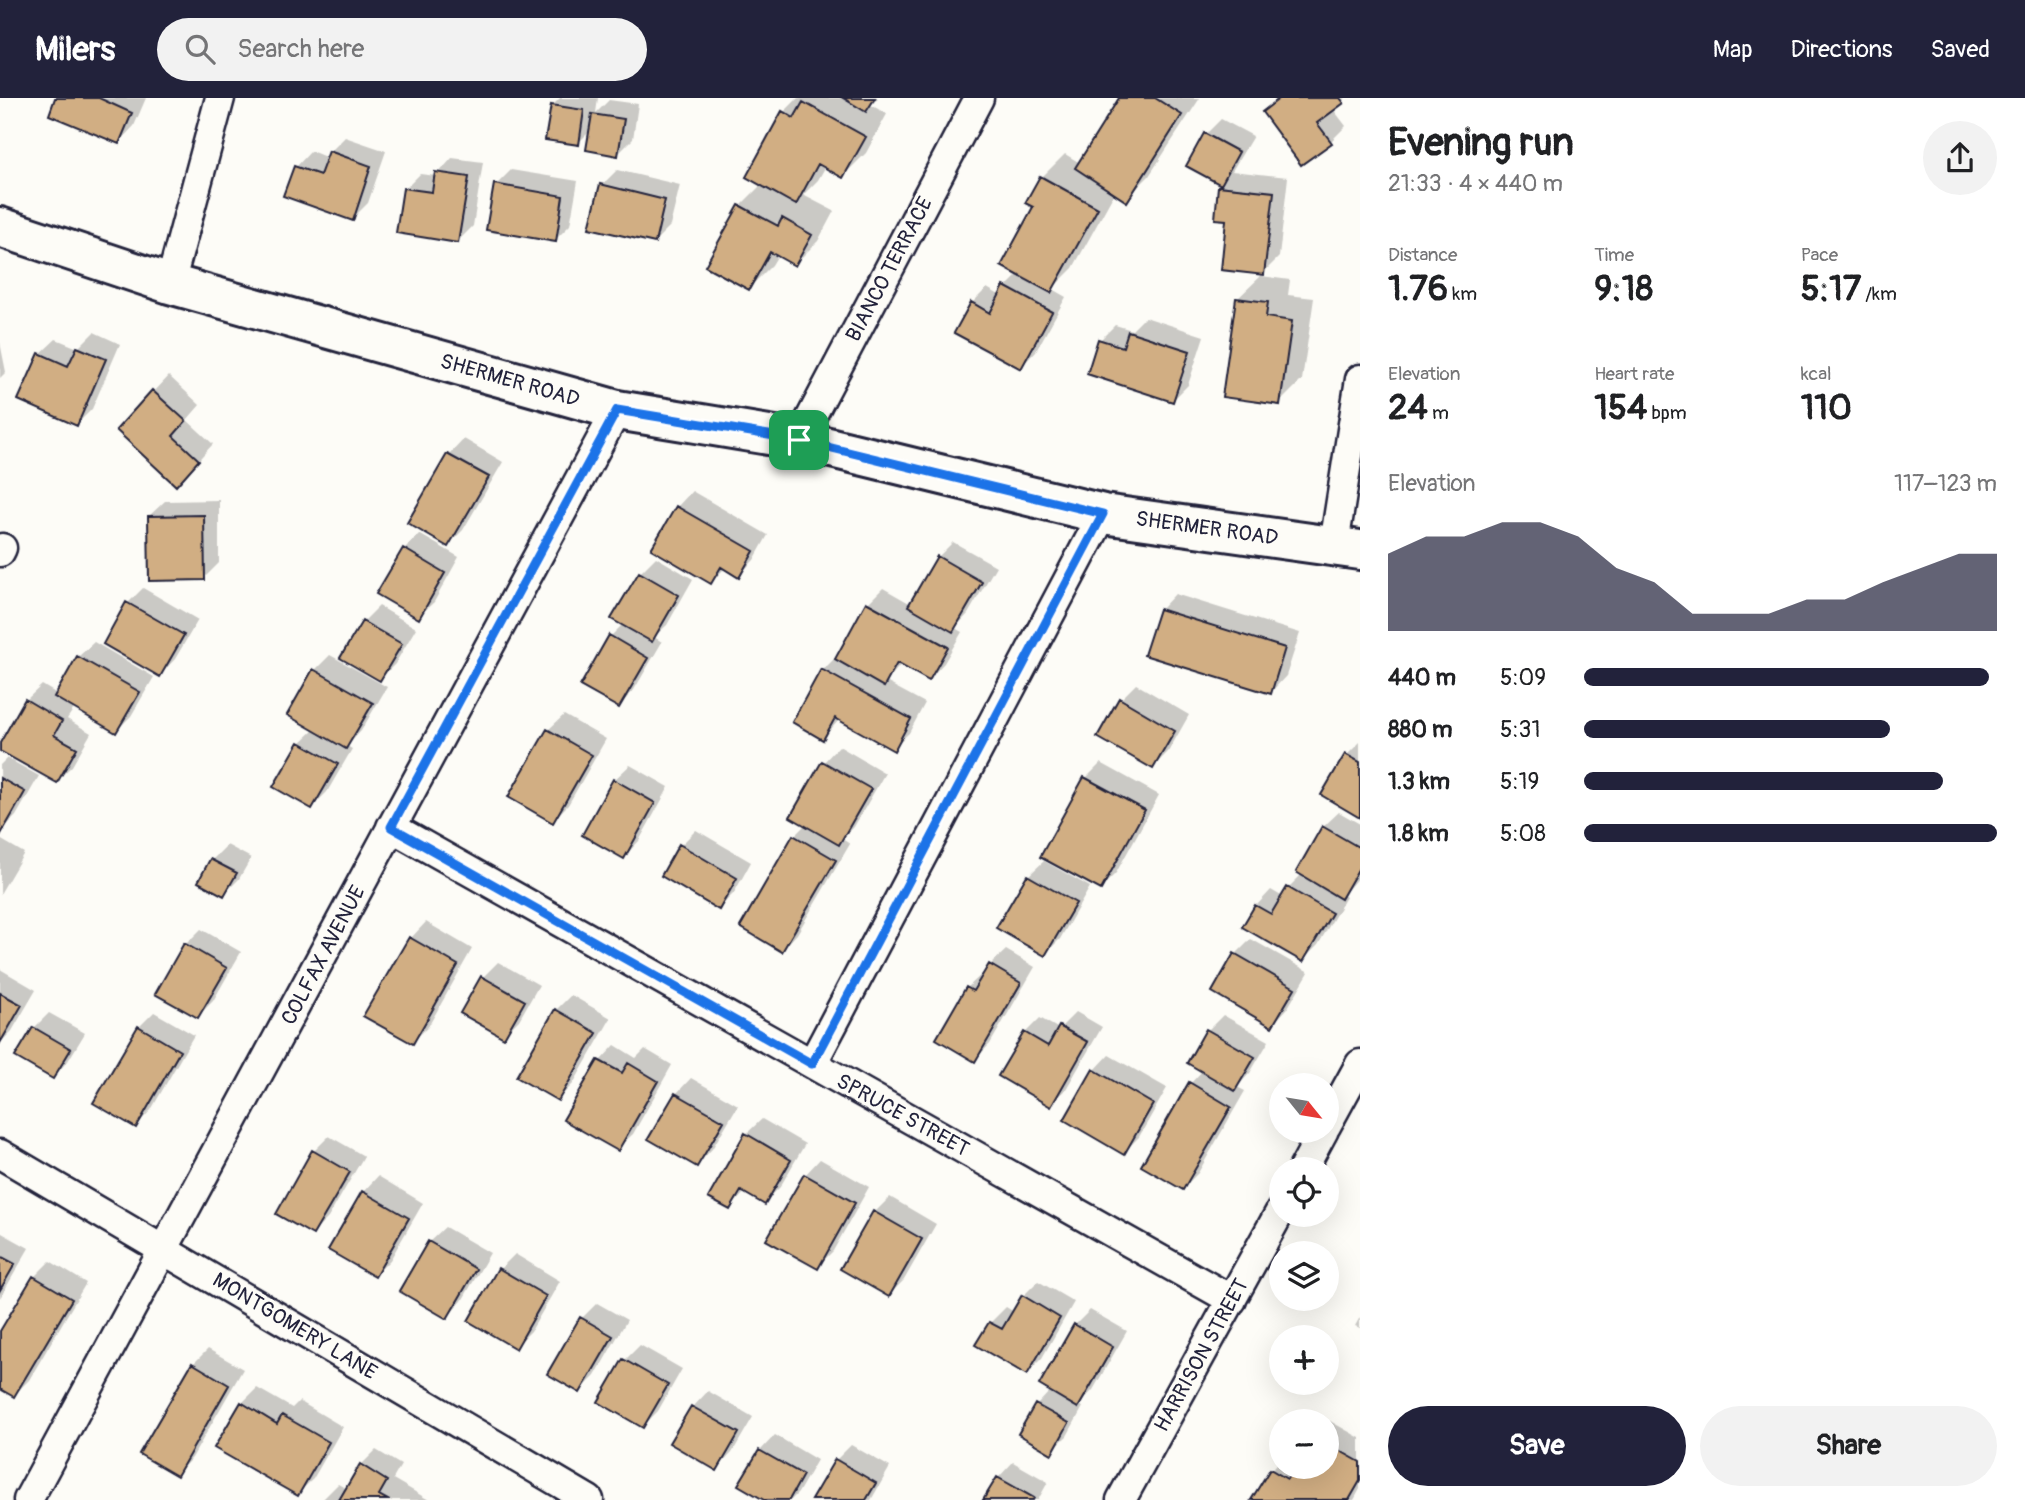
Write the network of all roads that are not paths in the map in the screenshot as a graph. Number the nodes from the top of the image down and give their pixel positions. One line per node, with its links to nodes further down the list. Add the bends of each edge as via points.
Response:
1 (220, 98): 4 (street)
2 (979, 98): 7 (street, BIANCO TERRACE)
3 (0, 227): 4 (main road, SHERMER ROAD)
4 (170, 284): 6 (main road, SHERMER ROAD)
5 (1360, 379): 9 (street)
6 (617, 410): 7 (main road, SHERMER ROAD); 10 (street, COLFAX AVENUE)
7 (799, 440): 8 (main road, SHERMER ROAD)
8 (1103, 514): 9 (main road, SHERMER ROAD); 11 (street)
9 (1347, 547)
10 (391, 827): 11 (street, SPRUCE STREET); 16 (street, COLFAX AVENUE)
11 (812, 1064): 17 (street, SPRUCE STREET)
12 (1360, 1064): 13 (street)
13 (1339, 1102)
14 (0, 1154): 16 (street, MONTGOMERY LANE)
15 (1272, 1227): 17 (street, HARRISON STREET)
16 (164, 1249): 18 (street, COLFAX AVENUE); 19 (street, MONTGOMERY LANE)
17 (1232, 1300): 20 (street, HARRISON STREET)
18 (28, 1500)
19 (589, 1500)
20 (1121, 1500)

